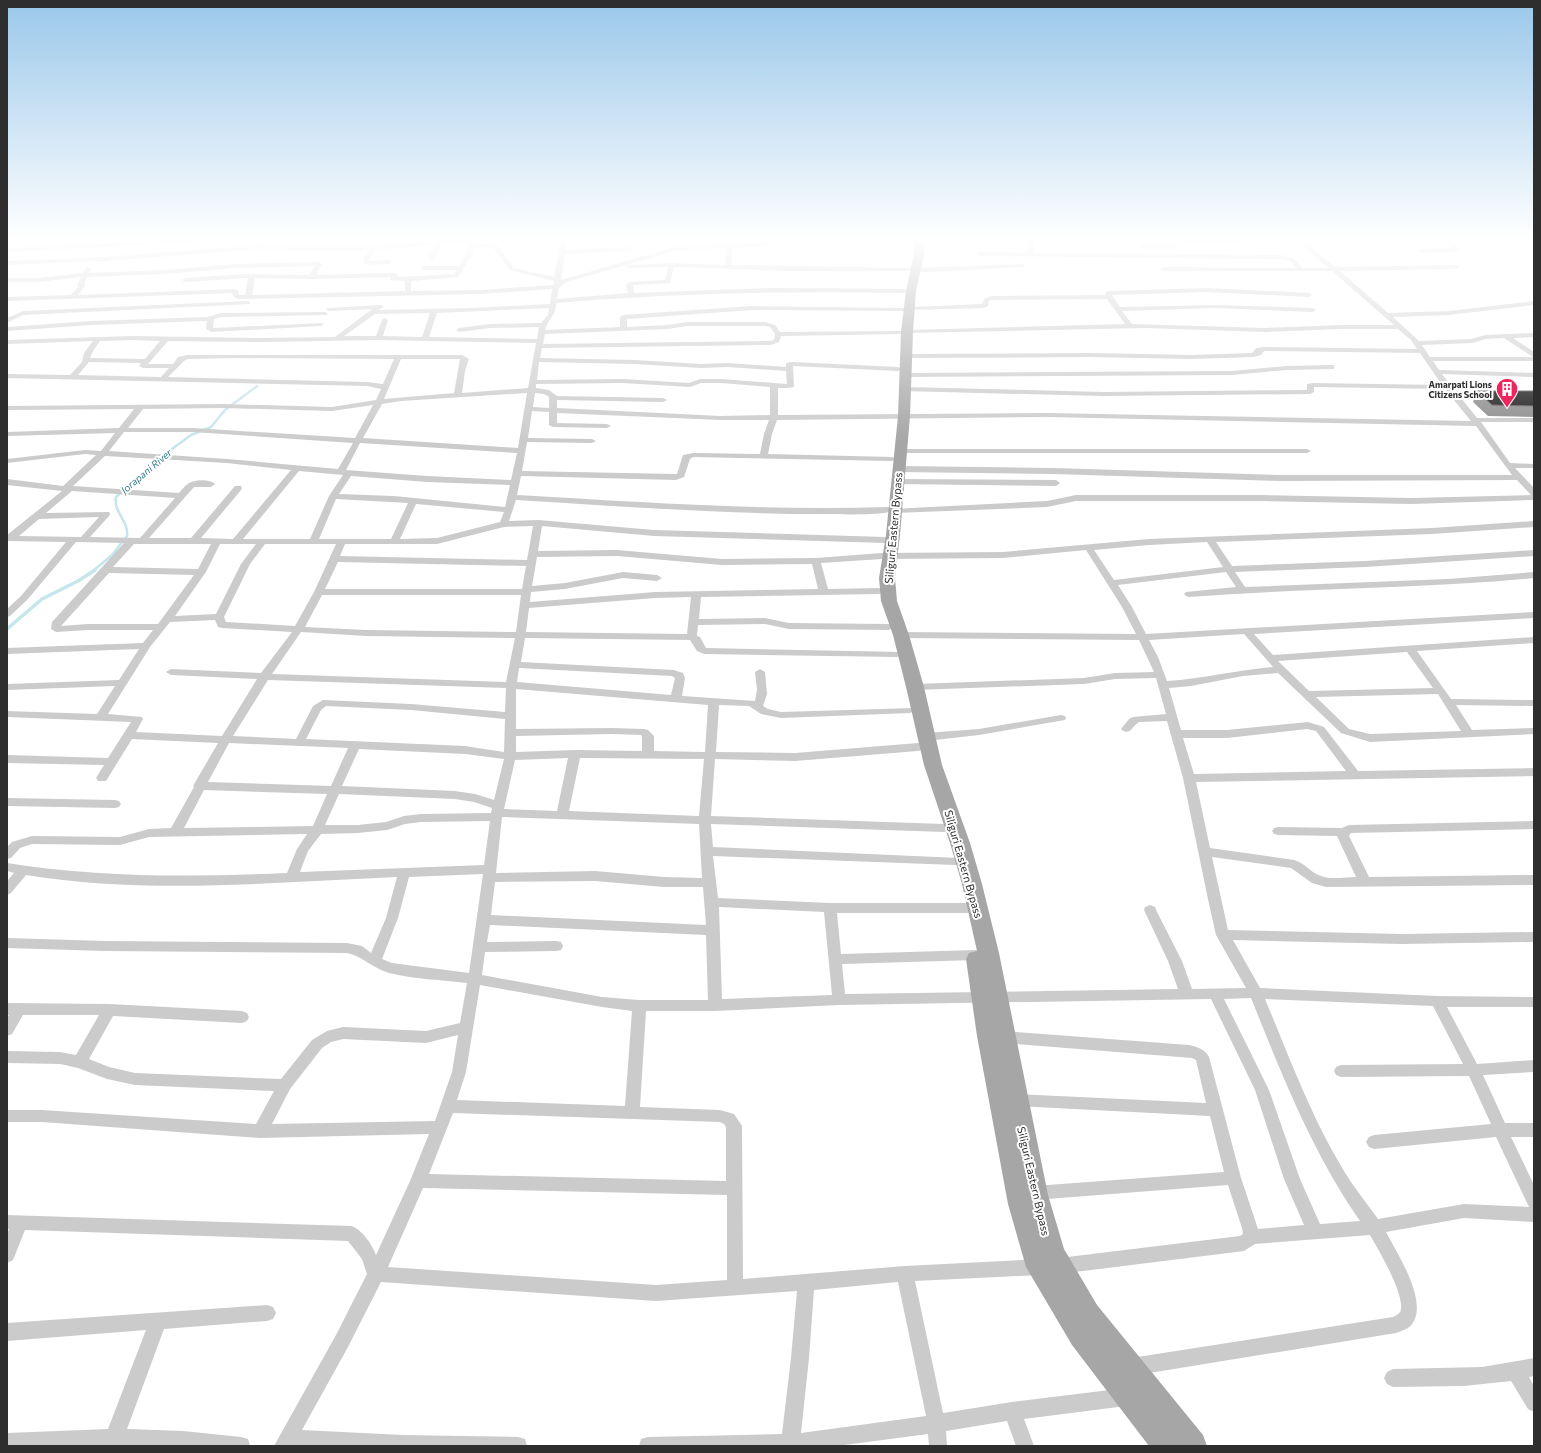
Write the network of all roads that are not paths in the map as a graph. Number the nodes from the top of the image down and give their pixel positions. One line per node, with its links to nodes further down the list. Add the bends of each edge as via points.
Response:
1 (139, 308): 22 (street, via 23,313 17,314)
2 (222, 308): 18 (street)
3 (331, 308): 17 (street)
4 (407, 308): 14 (street)
5 (482, 308): 16 (street)
6 (552, 308): 28 (street)
7 (758, 308): 29 (street, via 624,317)
8 (906, 308): 31 (main road, Siliguri Eastern Bypass)
9 (1149, 308): 13 (street)
10 (1273, 308): 15 (street)
11 (1378, 308): 19 (street)
12 (1493, 308): 19 (street, via 1449,313)
13 (1117, 309): 24 (street)
14 (375, 310): 16 (street); 17 (street); 37 (street)
15 (1313, 310)
16 (434, 311): 40 (street)
17 (327, 312): 18 (street); 23 (street)
18 (218, 315): 20 (street)
19 (1386, 315): 25 (street)
20 (211, 319): 23 (street, via 209,329 212,330); 26 (street)
21 (385, 320): 38 (street)
22 (7, 322)
23 (321, 324): 36 (street)
24 (1130, 326): 25 (street, via 1265,330); 31 (street)
25 (1401, 327): 43 (street)
26 (27, 328): 27 (street); 42 (street)
27 (7, 329)
28 (543, 329): 29 (street); 30 (street, via 490,326); 44 (street)
29 (624, 329): 32 (street, via 687,324 765,324 774,326)
30 (459, 330)
31 (903, 332): 32 (street); 56 (main road, Siliguri Eastern Bypass)
32 (778, 334): 44 (street, via 777,341 771,344)
33 (1534, 335): 34 (street)
34 (1505, 336): 43 (street, via 1485,337 1472,341); 46 (street)
35 (166, 338): 36 (street); 39 (street); 52 (street)
36 (316, 338): 37 (street)
37 (338, 338): 38 (street)
38 (379, 338): 40 (street)
39 (98, 339): 42 (street); 50 (street)
40 (425, 339): 44 (street)
41 (7, 342): 42 (street)
42 (16, 342)
43 (1417, 343): 45 (street)
44 (540, 344): 51 (street)
45 (1421, 351): 48 (street); 56 (street, via 1264,349 1253,355 1204,357 1101,355)
46 (1534, 355)
47 (398, 357): 53 (street, via 188,357 181,359); 65 (street); 67 (street, via 464,358)
48 (1427, 359): 49 (street); 57 (street)
49 (1534, 359)
50 (86, 360): 52 (street); 60 (street)
51 (536, 360): 55 (street, via 701,366 721,364); 62 (street)
52 (147, 361): 53 (street, via 143,366)
53 (174, 366): 61 (street)
54 (1331, 367): 56 (street, via 1232,373 1080,375)
55 (790, 369): 56 (street, via 789,365 794,364); 63 (street, via 790,386)
56 (904, 372): 64 (street, via 1110,394 1310,392 1310,386 1313,385); 75 (main road, Siliguri Eastern Bypass)
57 (1436, 372): 58 (street); 64 (street)
58 (1534, 375)
59 (7, 376): 60 (street)
60 (72, 378): 61 (street)
61 (163, 379): 65 (street, via 367,384)
62 (533, 382): 63 (street, via 628,381 690,385 709,381); 66 (street)
63 (774, 385): 76 (street)
64 (1447, 387): 78 (street)
65 (385, 388): 70 (street)
66 (532, 390): 67 (street); 68 (street, via 546,392); 73 (street)
67 (458, 394): 70 (street)
68 (554, 398): 69 (street); 74 (street)
69 (663, 400)
70 (379, 402): 71 (street, via 332,409); 82 (street)
71 (141, 406): 72 (street); 80 (street)
72 (7, 408)
73 (529, 409): 74 (street); 83 (street)
74 (553, 410): 76 (street); 79 (street, via 553,425)
75 (900, 416): 76 (street); 78 (street, via 1047,415); 90 (main road, Siliguri Eastern Bypass)
76 (774, 418): 88 (street)
77 (1534, 420): 78 (street)
78 (1476, 422): 91 (street)
79 (607, 426)
80 (122, 430): 81 (street); 82 (street, via 203,430); 87 (street)
81 (7, 434)
82 (358, 440): 85 (street); 95 (street)
83 (524, 440): 84 (street); 85 (street)
84 (592, 442)
85 (522, 451): 96 (street)
86 (1307, 451): 90 (street)
87 (103, 453): 89 (street, via 76,452); 93 (street, via 227,460); 104 (street)
88 (763, 458): 90 (street); 96 (street, via 690,455 686,457 681,475 676,477)
89 (7, 461)
90 (897, 465): 94 (street); 100 (street); 114 (main road, Siliguri Eastern Bypass)
91 (1508, 465): 92 (street); 97 (street)
92 (1534, 466)
93 (297, 468): 95 (street); 127 (street)
94 (1053, 471): 97 (street, via 1282,478); 100 (street)
95 (344, 473): 99 (street); 108 (street)
96 (517, 473): 99 (street)
97 (1519, 477): 106 (street)
98 (7, 482): 101 (street)
99 (515, 483): 109 (street)
100 (1056, 483): 111 (street)
101 (17, 484): 104 (street); 105 (street)
102 (212, 484): 107 (street, via 193,484)
103 (238, 488): 125 (street)
104 (68, 489): 107 (street); 115 (street)
105 (7, 492)
106 (1534, 493)
107 (180, 496): 124 (street)
108 (333, 496): 112 (street); 129 (street)
109 (512, 497): 113 (street); 114 (street, via 778,511)
110 (1534, 497): 111 (street, via 1411,501 1261,498)
111 (1063, 499): 114 (street, via 1047,504)
112 (413, 501): 113 (street); 131 (street)
113 (509, 510): 117 (street)
114 (891, 510): 133 (main road, Siliguri Eastern Bypass)
115 (38, 516): 119 (street); 122 (street, via 106,514)
116 (538, 523): 117 (street); 133 (street); 136 (street)
117 (504, 524): 131 (street, via 437,541)
118 (1534, 524): 120 (street)
119 (9, 538): 121 (street)
120 (1209, 539): 132 (street); 138 (street)
121 (73, 540): 122 (street); 151 (street)
122 (83, 540): 123 (street)
123 (129, 541): 124 (street); 139 (street)
124 (142, 541): 125 (street)
125 (194, 541): 126 (street)
126 (217, 541): 127 (street); 140 (street)
127 (236, 541): 128 (street)
128 (263, 542): 129 (street); 153 (street, via 246,564)
129 (312, 542): 130 (street)
130 (342, 542): 131 (street); 135 (street)
131 (394, 542)
132 (1088, 547): 133 (street, via 1003,554); 143 (street)
133 (886, 550): 137 (street); 145 (main road, Siliguri Eastern Bypass, via 879,573); 162 (main road, Siliguri Eastern Bypass, via 888,590)
134 (1534, 553): 138 (street)
135 (333, 559): 136 (street); 146 (street)
136 (531, 559): 137 (street, via 609,552 722,562); 150 (street)
137 (816, 561): 147 (street)
138 (1229, 569): 143 (street); 144 (street)
139 (106, 570): 140 (street); 156 (street, via 56,624 56,629)
140 (201, 572): 154 (street)
141 (1534, 575): 144 (street, via 1449,582)
142 (656, 578): 150 (street, via 623,575)
143 (1112, 583): 161 (street)
144 (1242, 589): 149 (street)
145 (879, 591): 147 (street); 162 (main road, Siliguri Eastern Bypass)
146 (319, 592): 150 (street); 157 (street)
147 (824, 592): 148 (street)
148 (696, 594): 150 (street); 155 (street)
149 (1189, 594)
150 (526, 595): 159 (street)
151 (7, 614)
152 (1534, 615): 158 (street)
153 (219, 617): 154 (street); 157 (street, via 222,625)
154 (168, 619): 156 (street)
155 (694, 622): 160 (street); 162 (street, via 765,621)
156 (161, 627): 164 (street)
157 (298, 630): 159 (street); 172 (street)
158 (1246, 631): 161 (street); 167 (street)
159 (521, 634): 160 (street); 168 (street)
160 (692, 637): 162 (street, via 698,641 701,649 710,652)
161 (1143, 637): 162 (street); 173 (street)
162 (895, 639): 176 (main road, Siliguri Eastern Bypass); 185 (main road, Siliguri Eastern Bypass)
163 (1534, 640): 165 (street)
164 (146, 646): 166 (street); 174 (street)
165 (1410, 649): 167 (street); 178 (street)
166 (7, 651)
167 (1272, 658): 169 (street)
168 (515, 665): 175 (street); 180 (street, via 674,673 680,678)
169 (1282, 670): 173 (street, via 1243,672 1202,682); 179 (street)
170 (171, 672): 172 (street)
171 (760, 672): 184 (street, via 762,699)
172 (264, 677): 175 (street); 197 (street)
173 (1161, 680): 176 (street, via 1115,676 1078,682); 188 (street)
174 (122, 683): 177 (street); 189 (street)
175 (511, 685): 180 (street); 187 (street)
176 (915, 687): 198 (main road, Siliguri Eastern Bypass)
177 (7, 688)
178 (1441, 691): 179 (street); 182 (street)
179 (1307, 694): 194 (street, via 1345,731 1356,735 1370,738)
180 (676, 699): 181 (street)
181 (714, 702): 184 (street); 203 (street)
182 (1449, 702): 183 (street); 194 (street)
183 (1534, 703)
184 (758, 706): 185 (street, via 771,714 781,715)
185 (910, 710): 198 (main road, Siliguri Eastern Bypass)
186 (7, 714): 189 (street)
187 (510, 716): 193 (street); 199 (street, via 411,707 323,703 317,708)
188 (1171, 717): 191 (street, via 1137,719); 195 (street)
189 (100, 718): 196 (street, via 138,719)
190 (1062, 718): 198 (street)
191 (1127, 728)
192 (1534, 731): 194 (street)
193 (510, 733): 202 (street, via 644,732 648,736); 204 (street)
194 (1468, 733)
195 (1176, 734): 208 (street, via 1227,734 1314,726 1320,729); 210 (street)
196 (128, 735): 197 (street); 206 (street)
197 (226, 739): 199 (street); 211 (street)
198 (922, 742): 203 (street, via 795,757); 219 (main road, Siliguri Eastern Bypass, via 935,807); 255 (main road, Siliguri Eastern Bypass, via 933,765 972,884 988,953)
199 (299, 743): 200 (street)
200 (355, 745): 204 (street, via 471,751); 212 (street)
201 (575, 754): 202 (street); 204 (street); 216 (street)
202 (648, 754): 203 (street)
203 (711, 755): 217 (street)
204 (510, 756): 215 (street)
205 (7, 759): 206 (street)
206 (112, 762): 209 (street)
207 (1534, 772): 208 (street)
208 (1355, 776): 210 (street)
209 (102, 778)
210 (1189, 778): 225 (street)
211 (199, 786): 212 (street); 221 (street)
212 (335, 790): 215 (street, via 467,796); 220 (street)
213 (7, 802): 214 (street)
214 (115, 804)
215 (497, 812): 216 (street); 220 (street, via 404,820 374,828); 231 (street)
216 (562, 815): 217 (street)
217 (705, 820): 219 (street); 224 (street)
218 (1534, 825): 223 (street, via 1349,829)
219 (944, 828): 227 (main road, Siliguri Eastern Bypass)
220 (317, 830): 221 (street); 232 (street, via 300,854)
221 (176, 831): 226 (street, via 149,833 120,841 32,840 16,845)
222 (1278, 831): 223 (street)
223 (1344, 832): 234 (street, via 1343,836)
224 (707, 851): 227 (street); 235 (street)
225 (1204, 852): 234 (street, via 1294,864 1317,881); 243 (street)
226 (7, 855)
227 (955, 861): 239 (main road, Siliguri Eastern Bypass)
228 (7, 867): 229 (street)
229 (23, 870): 232 (street, via 152,881); 236 (street)
230 (404, 872): 231 (street); 232 (street); 250 (street, via 388,933)
231 (489, 873): 235 (street); 241 (street)
232 (292, 877)
233 (1534, 880): 234 (street)
234 (1365, 882)
235 (710, 883): 237 (street)
236 (7, 890)
237 (712, 902): 238 (street); 242 (street)
238 (830, 908): 239 (street); 249 (street)
239 (967, 908): 248 (main road, Siliguri Eastern Bypass)
240 (1150, 910): 253 (street, via 1175,961)
241 (484, 920): 242 (street); 247 (street)
242 (712, 930): 259 (street)
243 (1223, 935): 244 (street, via 1402,939); 252 (street)
244 (1534, 937)
245 (7, 943): 250 (street, via 347,948 358,950)
246 (556, 946): 247 (street)
247 (480, 948): 251 (street)
248 (976, 955): 249 (street); 255 (main road, Siliguri Eastern Bypass)
249 (835, 959): 256 (street)
250 (374, 961): 251 (street, via 390,968)
251 (475, 979): 260 (street, via 602,1002); 264 (street)
252 (1256, 993): 254 (street); 257 (street); 290 (street, via 1314,1131 1345,1186)
253 (1187, 994): 254 (street); 255 (street)
254 (1215, 994): 291 (street, via 1262,1090 1292,1179)
255 (990, 998): 256 (street); 266 (main road, Siliguri Eastern Bypass); 294 (main road, Siliguri Eastern Bypass, via 989,1036 1020,1204)
256 (840, 1000): 259 (street)
257 (1437, 1001): 258 (street); 270 (street)
258 (1534, 1002)
259 (715, 1005): 260 (street)
260 (639, 1006): 276 (street)
261 (13, 1009): 262 (street); 265 (street)
262 (109, 1010): 263 (street); 268 (street)
263 (242, 1016)
264 (466, 1027): 272 (street, via 426,1037 343,1033 327,1037 317,1044); 274 (street, via 459,1072)
265 (7, 1030)
266 (1004, 1037): 273 (main road, Siliguri Eastern Bypass); 275 (street, via 1196,1053 1204,1062)
267 (7, 1057): 268 (street, via 60,1058)
268 (80, 1062): 272 (street, via 107,1073 135,1079)
269 (1534, 1066): 270 (street)
270 (1473, 1070): 271 (street); 279 (street)
271 (1341, 1071)
272 (285, 1085): 281 (street)
273 (1016, 1100): 275 (street); 286 (main road, Siliguri Eastern Bypass)
274 (448, 1106): 276 (street); 278 (street)
275 (1216, 1110): 283 (street)
276 (632, 1113): 285 (street, via 720,1116 729,1119 734,1126)
277 (7, 1116): 281 (street, via 42,1116)
278 (439, 1127): 281 (street); 284 (street)
279 (1501, 1130): 280 (street); 282 (street); 287 (street)
280 (1534, 1130)
281 (260, 1131)
282 (1374, 1142)
283 (1233, 1178): 286 (street); 292 (street)
284 (418, 1182): 285 (street); 295 (street)
285 (734, 1188): 298 (street)
286 (1034, 1193): 294 (main road, Siliguri Eastern Bypass, via 1052,1253)
287 (1534, 1202)
288 (1534, 1215): 290 (street, via 1464,1211)
289 (13, 1222): 293 (street); 295 (street, via 352,1234 368,1254)
290 (1374, 1227): 291 (street); 303 (street, via 1408,1295 1410,1309 1406,1319 1396,1325)
291 (1315, 1232): 292 (street)
292 (1251, 1237): 294 (street, via 1244,1243)
293 (7, 1255)
294 (1049, 1266): 296 (street); 303 (main road, Siliguri Eastern Bypass); 306 (main road, Siliguri Eastern Bypass, via 1082,1335)
295 (376, 1274): 298 (street, via 656,1293); 312 (street, via 342,1341)
296 (905, 1274): 297 (street); 309 (street)
297 (806, 1282): 298 (street); 313 (street)
298 (735, 1288)
299 (267, 1313): 300 (street)
300 (159, 1320): 301 (street); 311 (street)
301 (7, 1332)
302 (1534, 1367): 304 (street)
303 (1129, 1368): 321 (main road, Siliguri Eastern Bypass)
304 (1516, 1372): 305 (street, via 1466,1377); 307 (street)
305 (1393, 1378)
306 (1129, 1396): 308 (street); 320 (main road, Siliguri Eastern Bypass)
307 (1534, 1404)
308 (1012, 1411): 309 (street); 319 (street)
309 (936, 1422): 313 (street); 318 (street)
310 (7, 1442): 311 (street)
311 (112, 1442): 314 (street, via 181,1440)
312 (285, 1442): 315 (street)
313 (791, 1444): 317 (street)
314 (241, 1446)
315 (503, 1446): 316 (street)
316 (518, 1446)
317 (648, 1446)
318 (938, 1446)
319 (1025, 1446)
320 (1168, 1446)
321 (1192, 1446)

